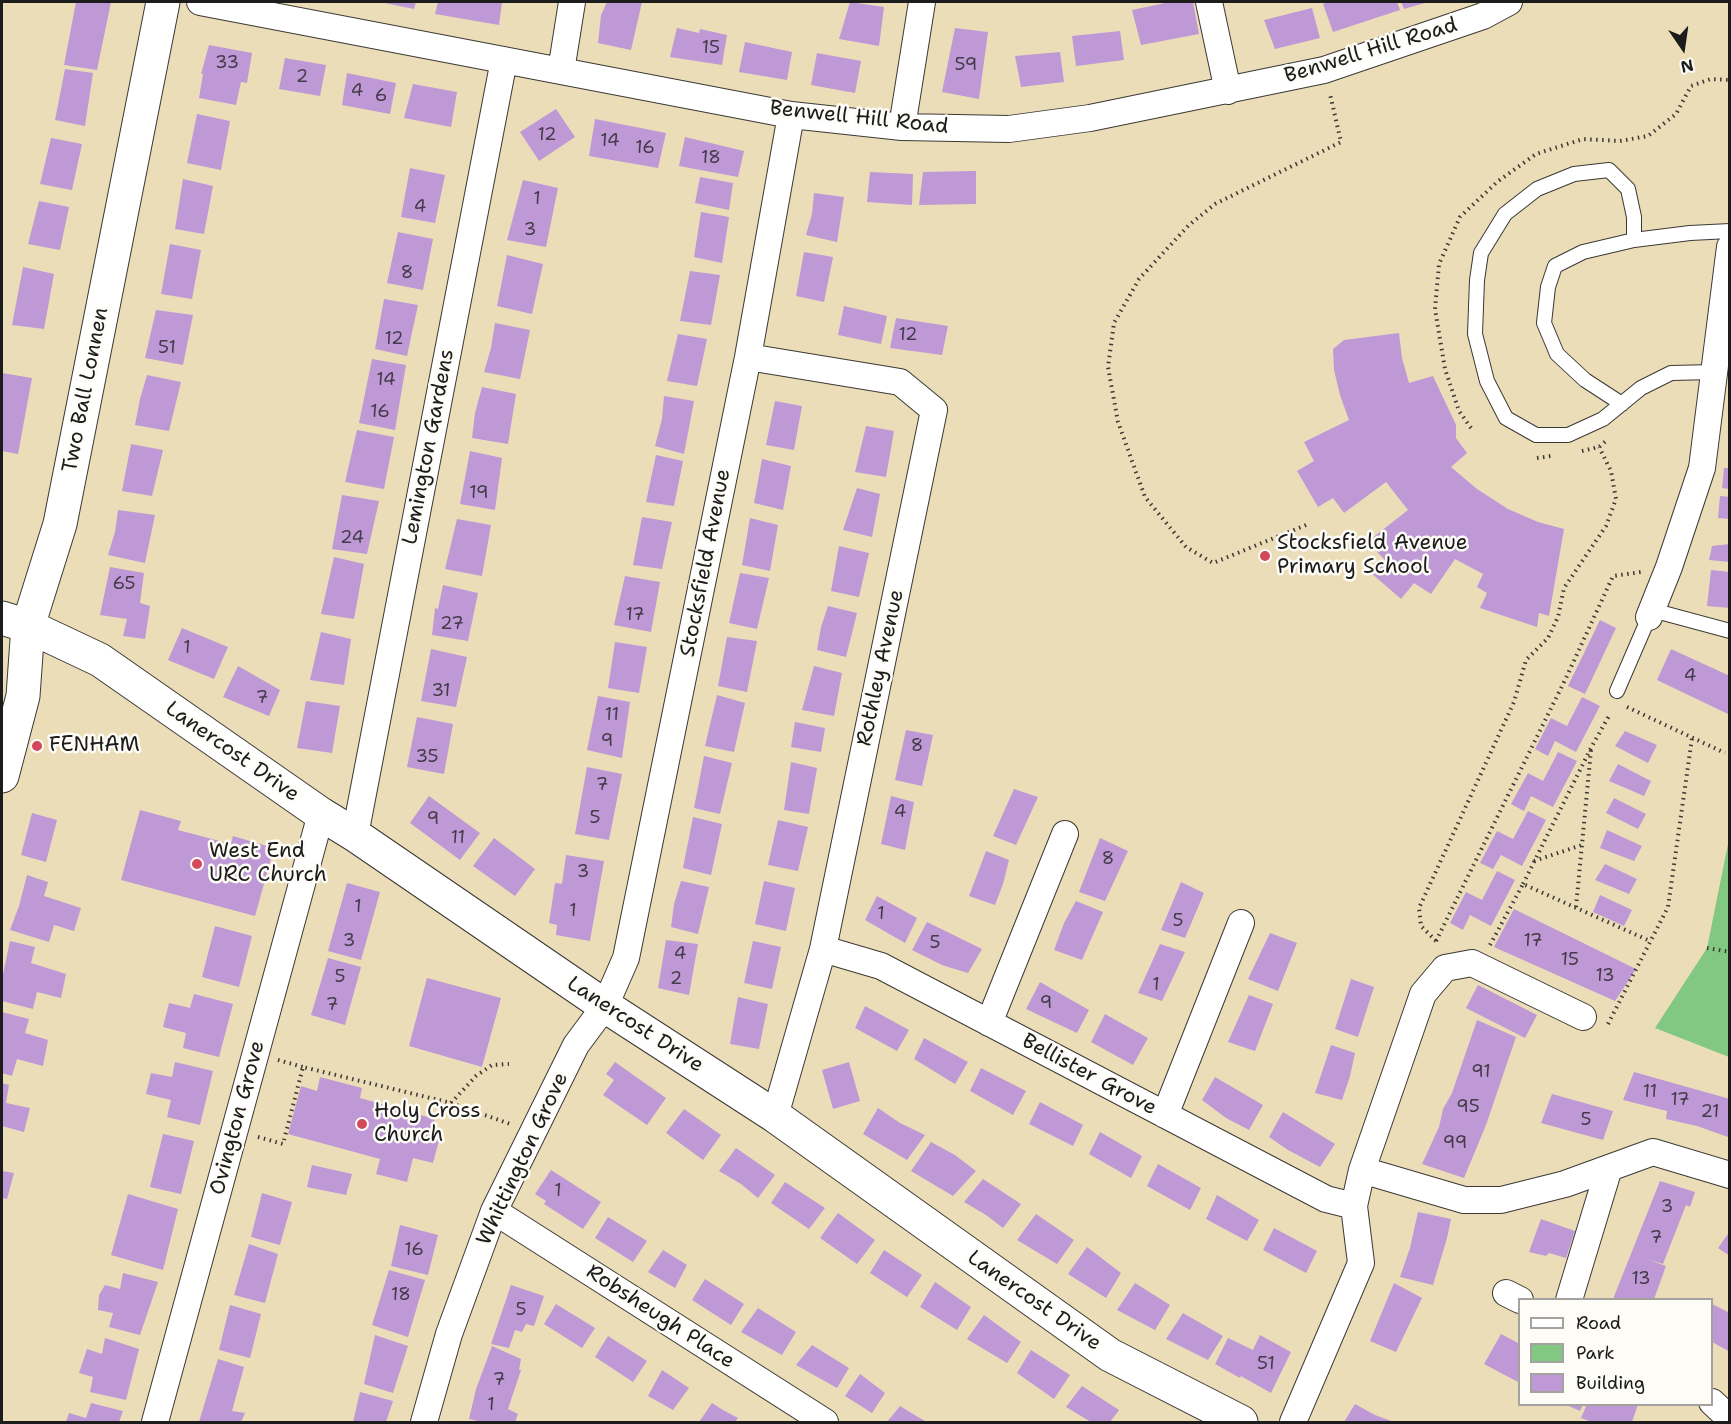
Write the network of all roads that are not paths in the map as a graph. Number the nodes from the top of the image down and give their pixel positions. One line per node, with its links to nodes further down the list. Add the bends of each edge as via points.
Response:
1 (163, 2): 20 (street, Two Ball Lonnen, via 60,524)
2 (200, 2): 8 (street, Benwell Hill Road)
3 (572, 2): 9 (street)
4 (922, 2): 12 (street)
5 (1209, 2): 10 (street)
6 (1509, 2): 7 (street, Benwell Hill Road)
7 (1479, 9): 10 (street, Benwell Hill Road, via 1324,70)
8 (504, 60): 9 (street, Benwell Hill Road); 26 (street, Lemington Gardens)
9 (561, 71): 11 (street, Benwell Hill Road)
10 (1228, 91): 12 (street, Benwell Hill Road, via 1090,118 1009,129)
11 (791, 115): 12 (street, Benwell Hill Road); 16 (street, Stocksfield Avenue)
12 (902, 127)
13 (1730, 231): 14 (lane)
14 (1634, 240): 18 (lane, via 1584,252 1555,266 1544,323 1557,354 1585,380); 18 (lane, via 1628,189 1609,170 1574,174 1537,189 1505,214 1481,254 1477,280 1475,334 1487,381 1506,418 1536,435 1568,435 1604,419)
15 (1730, 247): 17 (street)
16 (748, 357): 28 (street, Rothley Avenue, via 900,382 934,410); 29 (street, Stocksfield Avenue, via 626,958)
17 (1714, 372): 18 (lane, via 1671,373 1641,388); 19 (street, via 1702,468)
18 (1622, 404)
19 (1651, 614): 21 (lane); 22 (lane)
20 (15, 622): 23 (street, Two Ball Lonnen, via 23,696); 24 (street, Lanercost Drive, via 100,660)
21 (1730, 632)
22 (1617, 691)
23 (2, 776)
24 (321, 814): 26 (street, Lanercost Drive); 42 (street, Ovington Grove)
25 (1065, 834): 31 (street)
26 (354, 835): 29 (street, Lanercost Drive)
27 (1241, 923): 32 (street)
28 (823, 949): 31 (street, Bellister Grove, via 881,966); 33 (street, Rothley Avenue)
29 (605, 1006): 33 (street, Lanercost Drive); 38 (street, Whittington Grove, via 576,1045)
30 (1583, 1017): 35 (street, via 1475,965 1445,968 1423,994)
31 (989, 1023): 32 (street, Bellister Grove)
32 (1165, 1115): 37 (street, Bellister Grove, via 1326,1199)
33 (775, 1116): 45 (street, Lanercost Drive, via 1110,1355)
34 (1609, 1168): 35 (street, via 1502,1200 1464,1200); 36 (street, via 1653,1152); 39 (street)
35 (1362, 1170): 37 (street)
36 (1726, 1174)
37 (1354, 1206): 46 (street, via 1361,1263)
38 (494, 1211): 43 (street, Whittington Grove, via 449,1334); 44 (street, Robsheugh Place)
39 (1569, 1298)
40 (1713, 1403): 41 (street)
41 (1730, 1419)
42 (155, 1422)
43 (424, 1422)
44 (825, 1422)
45 (1241, 1422)
46 (1293, 1422)

